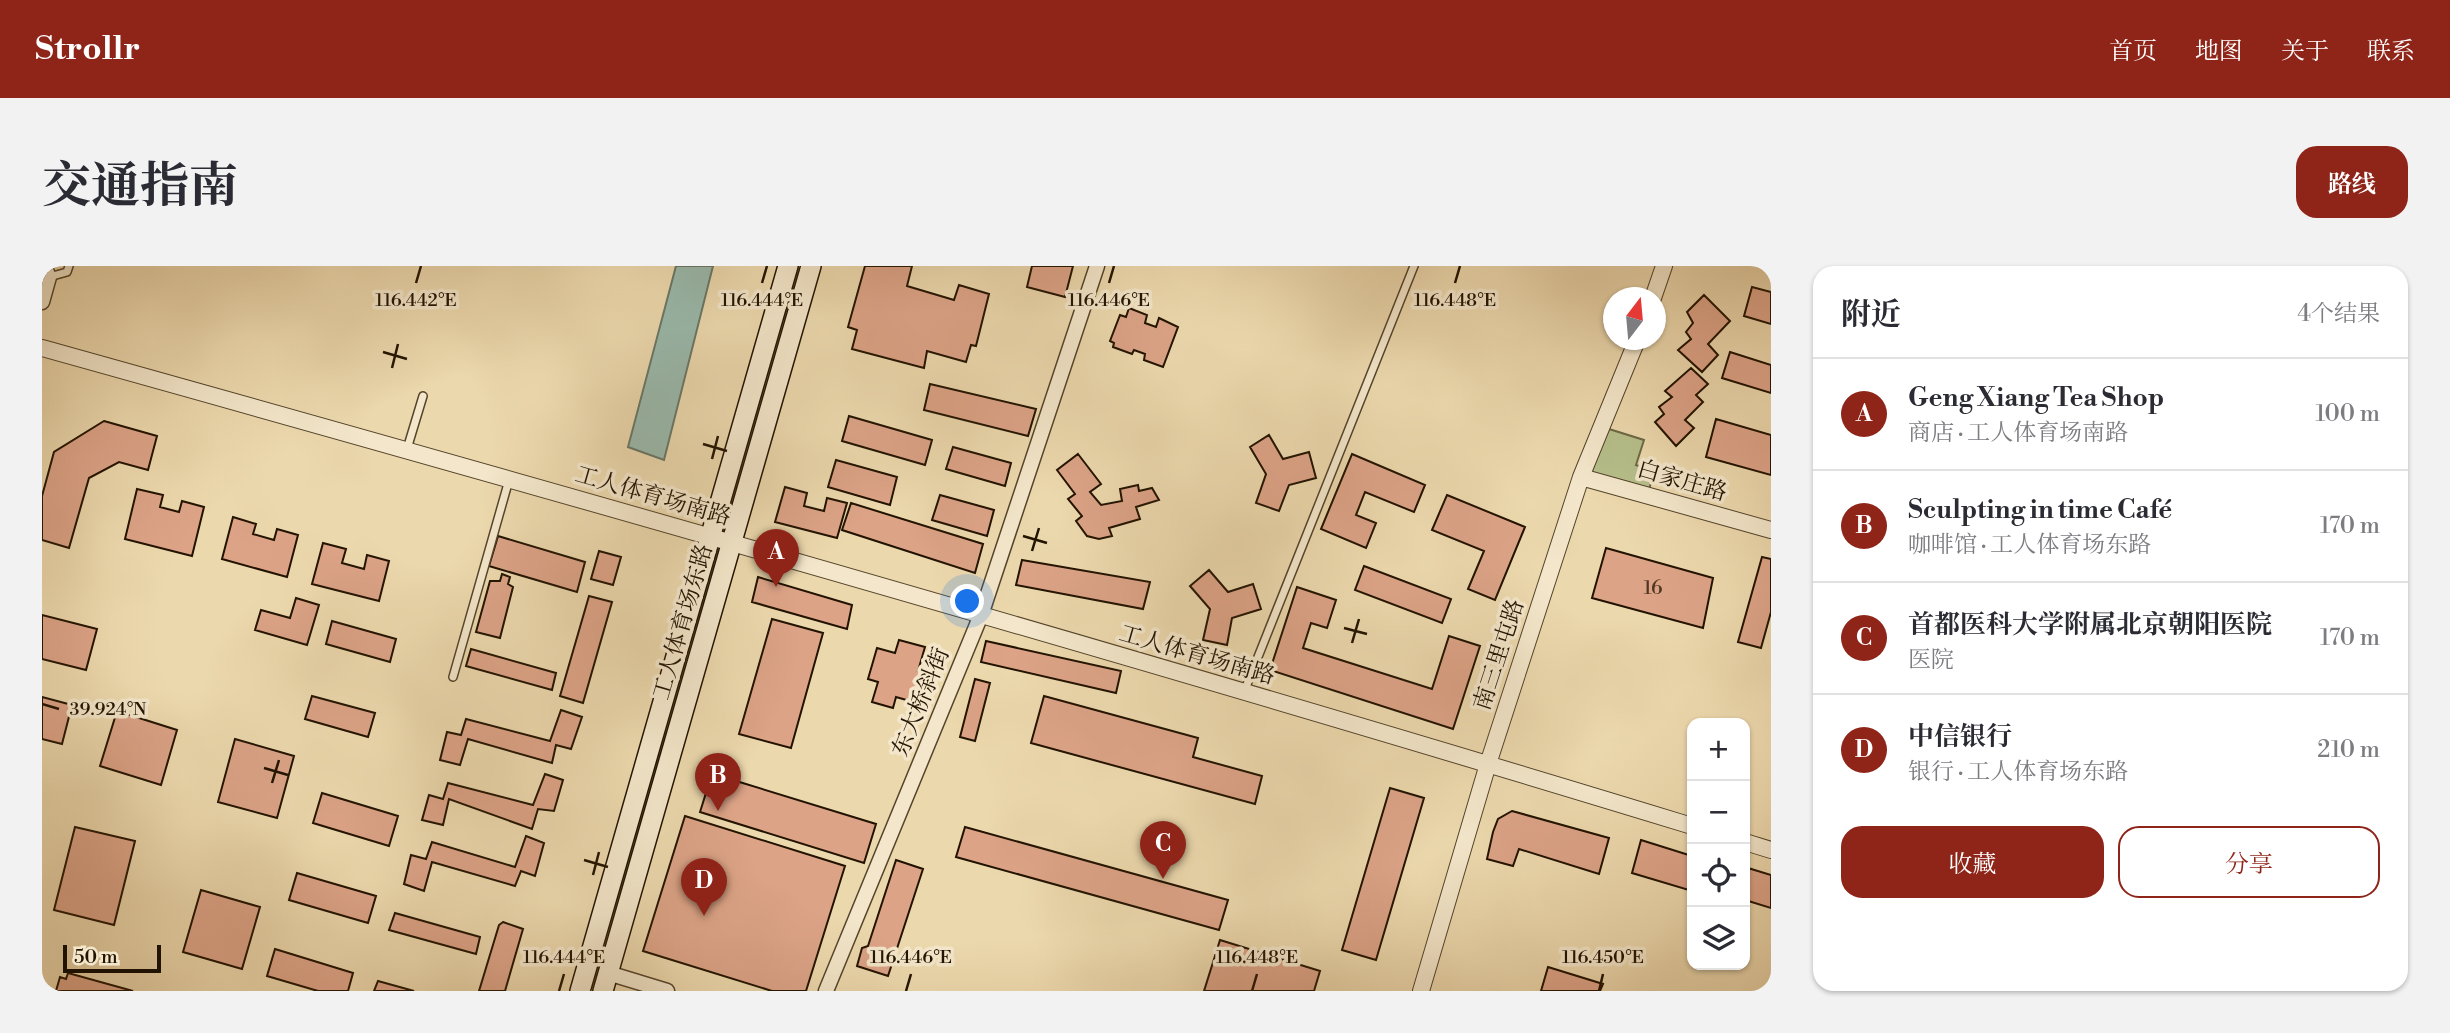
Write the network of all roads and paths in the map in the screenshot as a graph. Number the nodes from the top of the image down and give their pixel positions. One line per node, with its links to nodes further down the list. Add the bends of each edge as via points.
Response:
1 (69, 266): 7 (lane, via 67,272)
2 (788, 266): 17 (main road, 工人体育场东路)
3 (811, 266): 18 (main road, 工人体育场东路)
4 (1097, 266): 19 (street, 东大桥斜街)
5 (1414, 266): 21 (lane)
6 (1664, 266): 8 (street)
7 (47, 272): 9 (street)
8 (1657, 287)
9 (42, 302)
10 (42, 348): 13 (street, 工人体育场南路)
11 (1633, 350): 14 (street, 南三里屯路)
12 (422, 396): 13 (lane)
13 (406, 450): 15 (street, 工人体育场南路)
14 (1581, 477): 16 (street, 白家庄路); 22 (street, 南三里屯路)
15 (509, 479): 17 (street, 工人体育场南路); 20 (lane)
16 (1771, 530)
17 (711, 536): 18 (street, 工人体育场南路); 27 (main road, 工人体育场东路)
18 (731, 542): 19 (street, 工人体育场南路); 26 (main road, 工人体育场东路)
19 (981, 615): 21 (street, 工人体育场南路); 29 (street, 东大桥斜街)
20 (453, 677)
21 (1244, 692): 22 (street, 工人体育场南路)
22 (1488, 764): 23 (street, 工人体育场南路); 30 (street, 南三里屯路)
23 (1687, 824)
24 (1750, 844): 25 (street)
25 (1771, 850)
26 (606, 982): 28 (street)
27 (580, 991)
28 (667, 991)
29 (826, 991)
30 (1421, 991)

